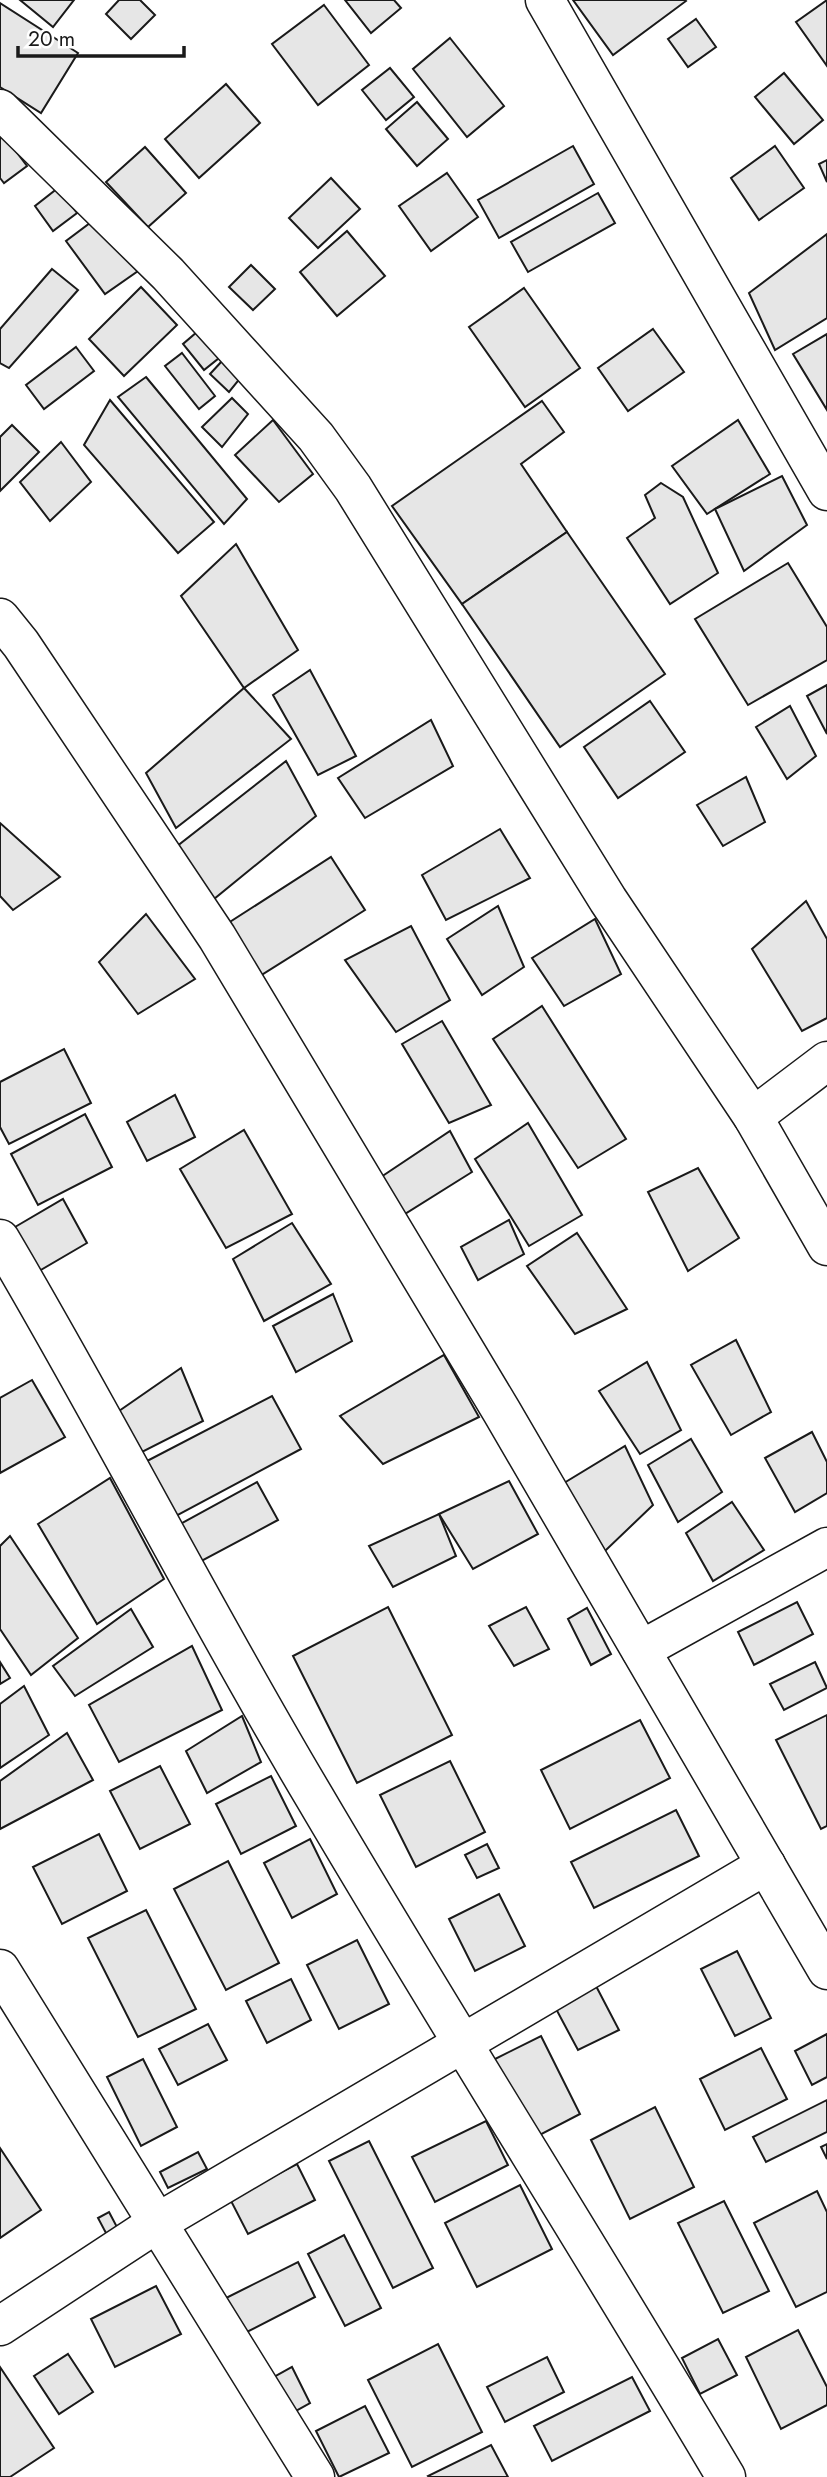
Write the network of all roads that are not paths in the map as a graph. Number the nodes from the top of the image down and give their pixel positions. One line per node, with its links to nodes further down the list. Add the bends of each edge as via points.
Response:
1 (545, 0): 3 (street)
2 (0, 109): 6 (street, via 168,274 316,437 353,488 608,900)
3 (827, 491)
4 (0, 618): 10 (street, via 217,937)
5 (827, 1061): 6 (street)
6 (753, 1117): 8 (street)
7 (0, 1239): 14 (street, via 78,1370 215,1627)
8 (827, 1246)
9 (827, 1547): 10 (street)
10 (641, 1650): 11 (street)
11 (766, 1865): 13 (street); 14 (street)
12 (0, 1969): 15 (street)
13 (827, 1970)
14 (463, 2042): 15 (street); 18 (street)
15 (157, 2223): 16 (street); 17 (street)
16 (0, 2326)
17 (315, 2477)
18 (726, 2477)

